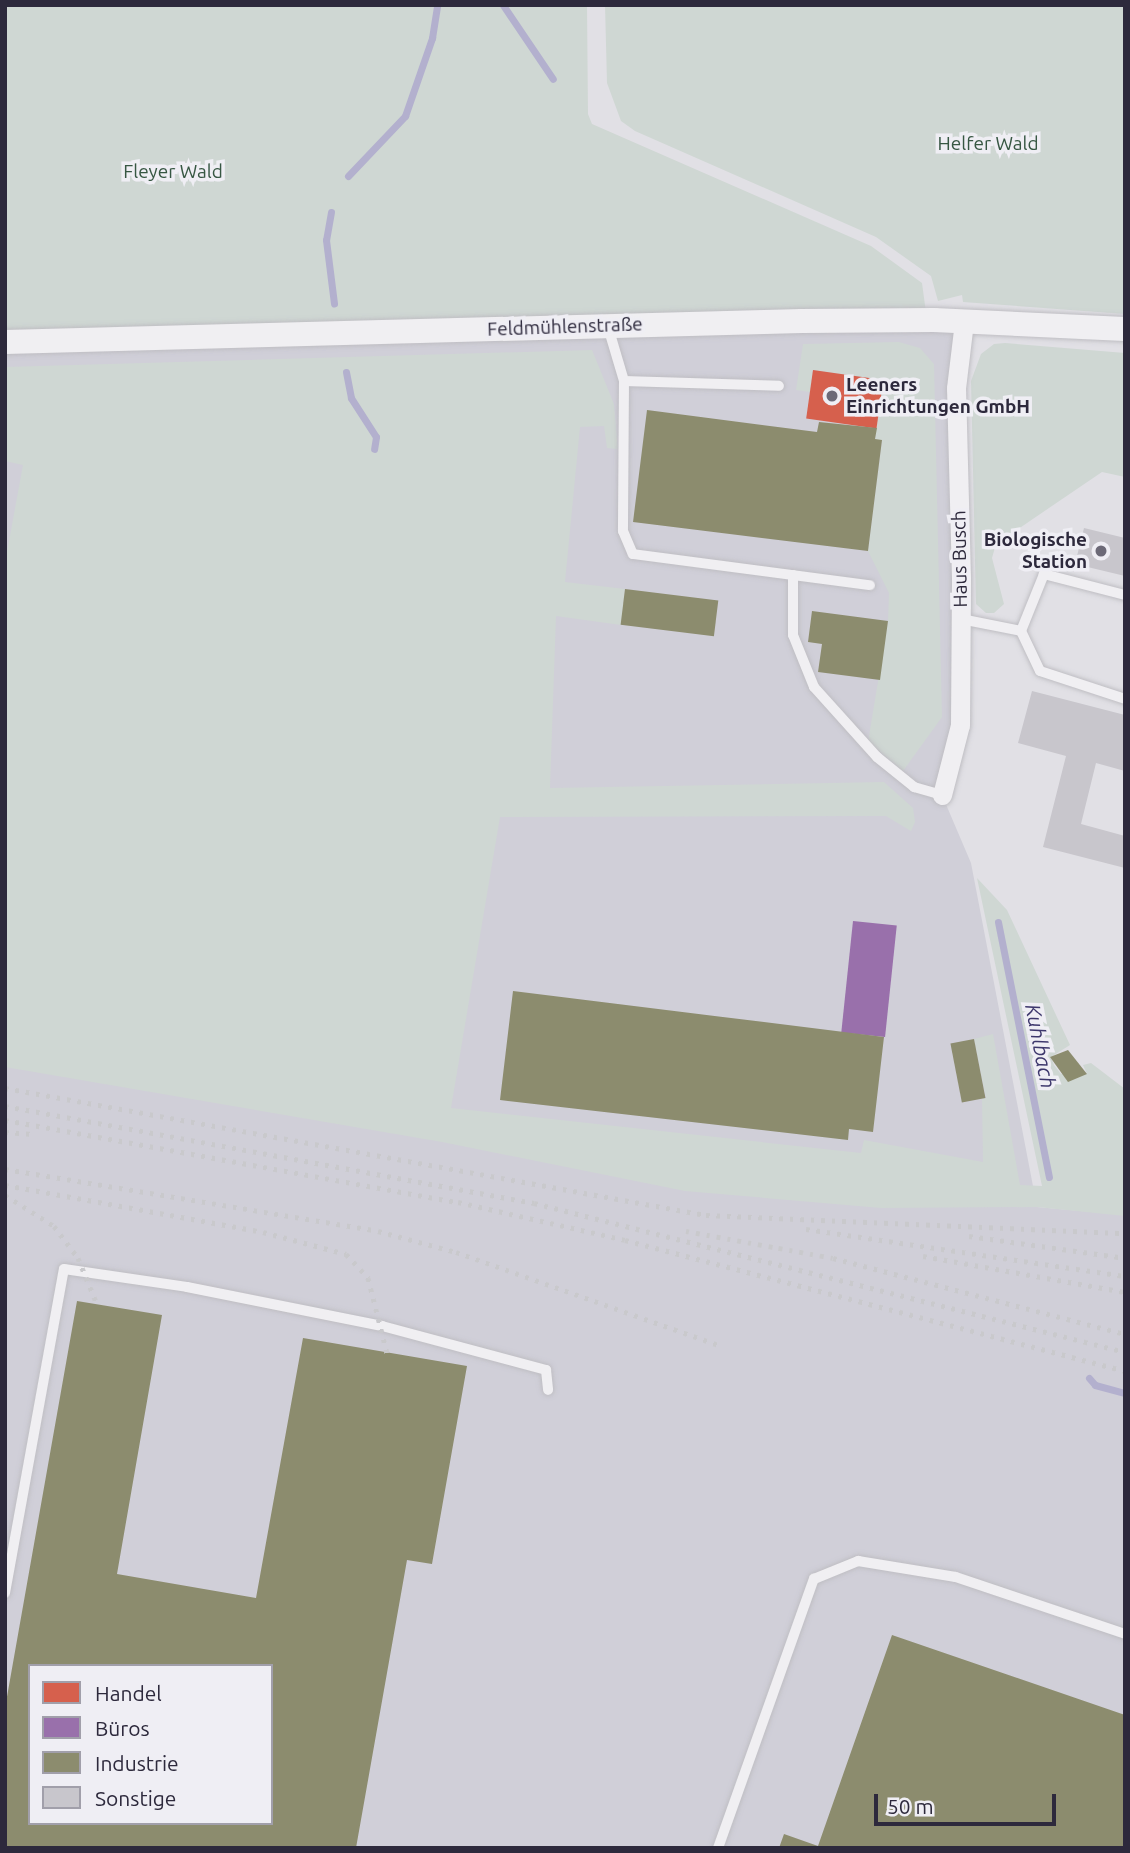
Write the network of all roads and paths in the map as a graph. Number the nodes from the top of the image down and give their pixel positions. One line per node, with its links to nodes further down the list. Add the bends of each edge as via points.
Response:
1 (964, 322): 2 (street, Feldmühlenstraße); 3 (street, Feldmühlenstraße); 10 (street, Haus Busch, via 956,388)
2 (608, 327): 4 (street, Feldmühlenstraße); 5 (lane)
3 (1125, 329)
4 (5, 342)
5 (624, 382): 6 (lane); 7 (lane, via 623,531 633,554)
6 (779, 386)
7 (793, 575): 8 (lane); 13 (lane, via 793,635 814,687 877,757 914,787)
8 (870, 585)
9 (1125, 595): 11 (lane, via 1045,575)
10 (961, 619): 11 (lane); 13 (street, Haus Busch, via 960,725)
11 (1021, 631): 12 (lane, via 1040,671)
12 (1125, 699)
13 (942, 795)
14 (548, 1390): 15 (lane, via 547,1370 382,1326 187,1287 64,1269)
15 (5, 1593)
16 (1125, 1634): 17 (lane, via 956,1577 858,1561 814,1579)
17 (718, 1848)

